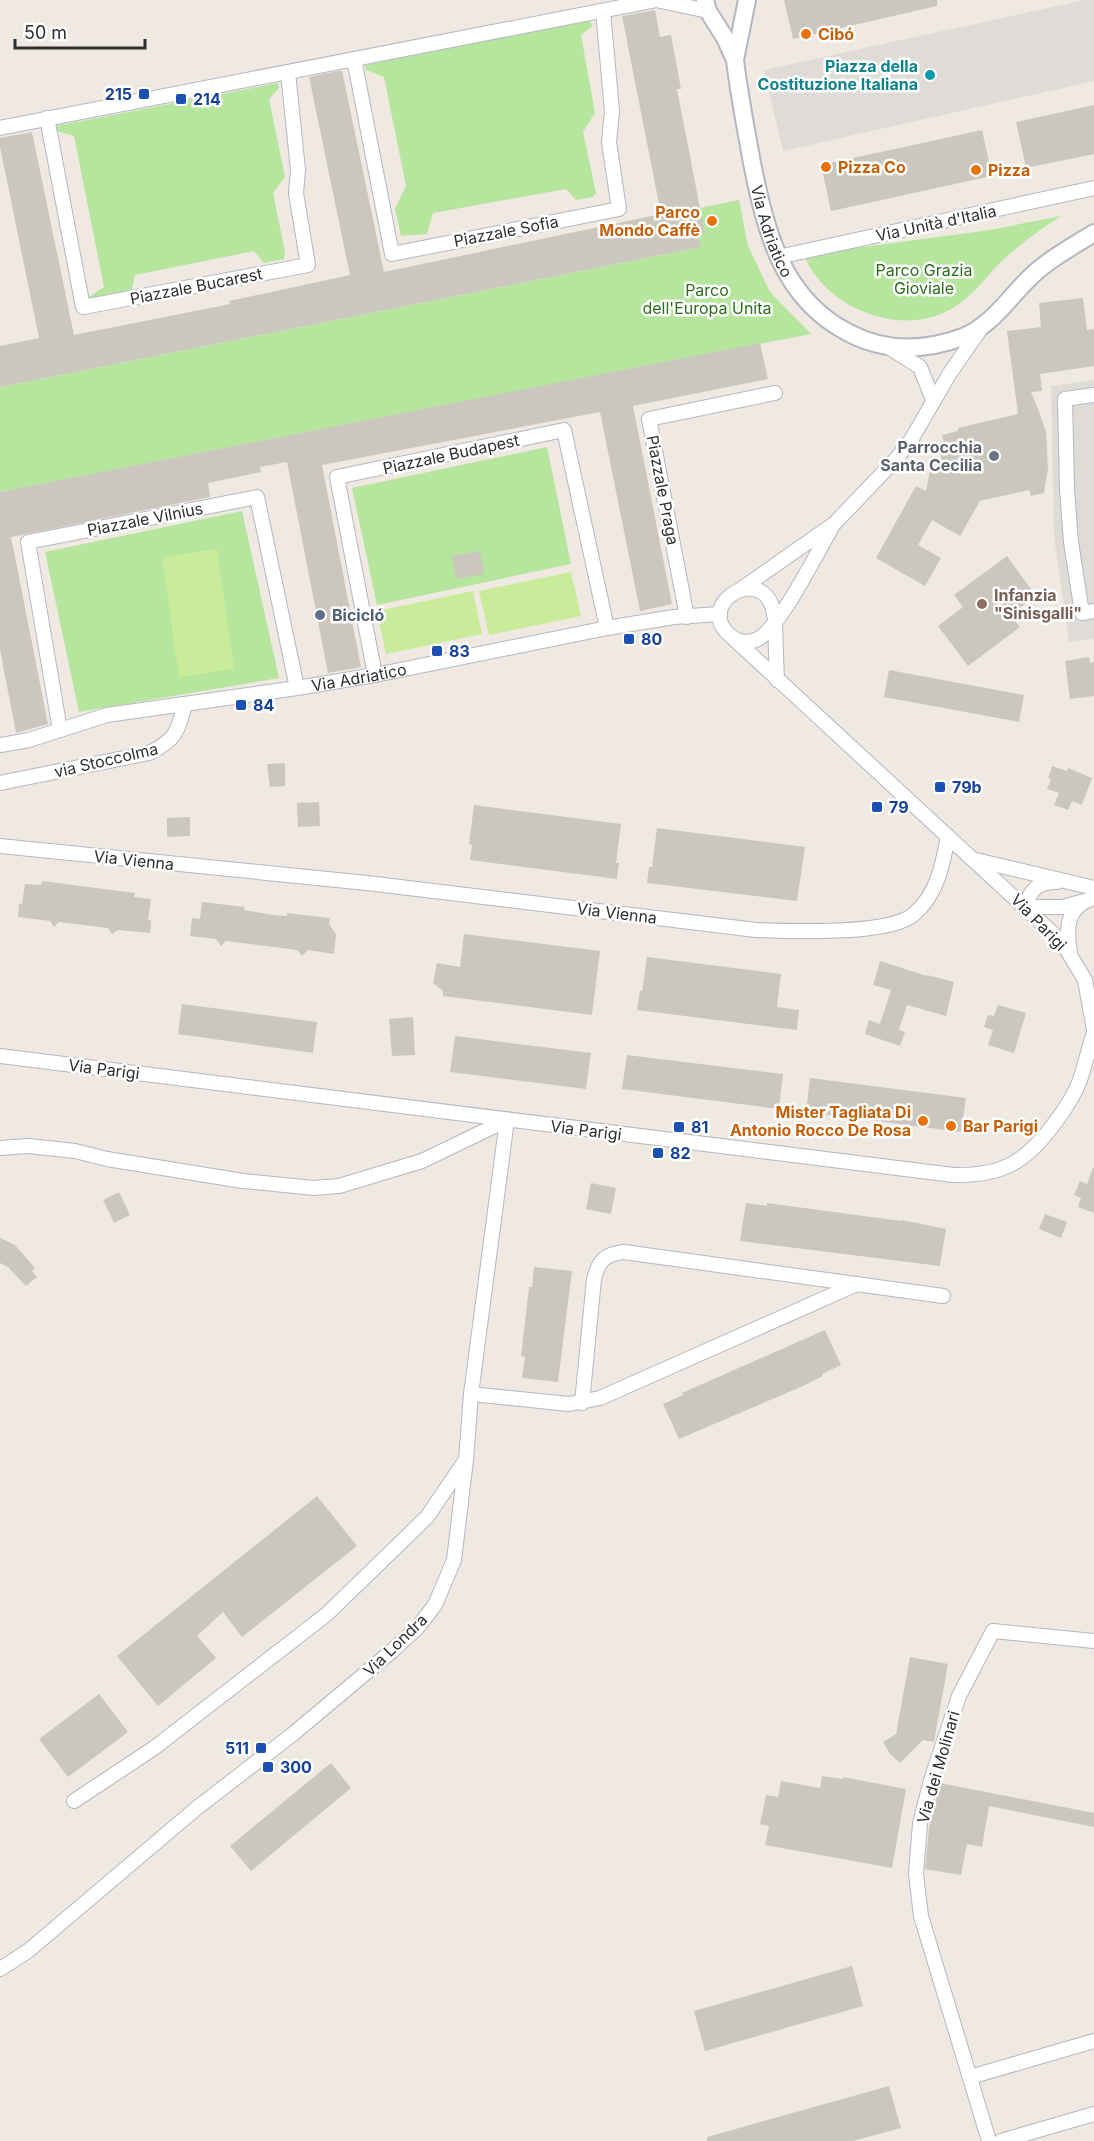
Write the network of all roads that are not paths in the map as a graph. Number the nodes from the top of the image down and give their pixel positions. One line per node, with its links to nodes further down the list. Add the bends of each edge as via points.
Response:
1 (657, 0): 3 (street); 4 (street)
2 (746, 5): 4 (street, Via Adriatico, via 731,22 719,21); 6 (street, Via Adriatico)
3 (603, 10): 5 (street); 5 (street, Piazzale Sofia, via 612,111 609,142 619,209 392,254)
4 (709, 10): 6 (street, Via Adriatico)
5 (354, 59): 7 (street)
6 (735, 60): 12 (street, Via Adriatico, via 761,207)
7 (288, 72): 8 (street); 8 (street, Piazzale Bucarest, via 298,170 296,193 308,265 83,307)
8 (47, 118): 9 (street)
9 (0, 128)
10 (1094, 188): 12 (street, Via Unità d'Italia)
11 (1094, 233): 13 (street, Via Adriatico, via 1038,270)
12 (778, 257): 14 (street, Via Adriatico, via 790,280 812,307 837,327)
13 (985, 324): 14 (street, Via Adriatico, via 938,345); 17 (street, Via Adriatico)
14 (890, 348): 17 (street, Via Adriatico, via 920,368)
15 (775, 393): 22 (street, Piazzale Praga, via 649,419)
16 (1094, 395): 20 (street, via 1065,399 1071,542 1082,612)
17 (933, 400): 18 (street, Via Adriatico, via 897,458)
18 (834, 524): 19 (street, Via Adriatico); 23 (street, Via Adriatico)
19 (741, 589): 21 (street, Via Adriatico, via 726,597); 23 (street, via 759,591 766,597 772,604)
20 (1094, 611)
21 (720, 614): 22 (street, Via Adriatico); 25 (street)
22 (687, 617): 24 (street, Via Adriatico)
23 (776, 623): 25 (street, Via Adriatico, via 753,641); 27 (street)
24 (606, 628): 26 (street, Via Adriatico); 26 (street, Piazzale Budapest, via 564,430 337,477)
25 (732, 637): 27 (street)
26 (375, 675): 28 (street, Via Adriatico)
27 (777, 680): 33 (street)
28 (297, 688): 29 (street, Via Adriatico); 30 (street, Piazzale Vilnius, via 257,497 28,542)
29 (185, 704): 30 (street, Via Adriatico, via 107,715); 32 (street, via Stoccolma, via 178,731 166,745 149,753)
30 (60, 730): 31 (street, Via Adriatico)
31 (0, 745)
32 (0, 783)
33 (948, 836): 34 (street, Via Vienna, via 929,897 913,916 893,925 814,932 756,930 367,883); 35 (street, Via Parigi)
34 (0, 846)
35 (975, 860): 36 (street); 39 (street, Via Parigi)
36 (1071, 882): 37 (street); 39 (street, via 1038,885 1030,893)
37 (1094, 888)
38 (1089, 900): 39 (street, via 1063,907); 40 (street, via 1074,910 1069,921)
39 (1026, 907): 40 (street, Via Parigi, via 1062,942)
40 (1071, 957): 41 (street, Via Parigi, via 1085,980)
41 (1094, 1031): 43 (street, Via Parigi, via 1079,1083 1038,1145 1007,1167 976,1175)
42 (0, 1056): 43 (street, Via Parigi)
43 (507, 1120): 44 (street, via 422,1161 339,1186 314,1188 243,1181 75,1151 28,1146); 47 (street, Via Londra)
44 (0, 1148)
45 (857, 1284): 46 (street); 48 (street); 48 (street, via 613,1253 598,1264 594,1279)
46 (943, 1296)
47 (471, 1394): 48 (street); 49 (street, Via Londra)
48 (582, 1403)
49 (466, 1460): 51 (street, via 427,1516 327,1614 153,1748); 52 (street, Via Londra, via 454,1560 435,1605 417,1628 28,1951)
50 (1094, 1641): 54 (street, Via dei Molinari, via 993,1631 959,1696 932,1777 920,1823 916,1874 921,1916)
51 (74, 1801)
52 (0, 1969)
53 (1094, 2041): 54 (street)
54 (970, 2077): 56 (street, Via dei Molinari)
55 (1094, 2114): 57 (street)
56 (989, 2141)
57 (1001, 2141)

